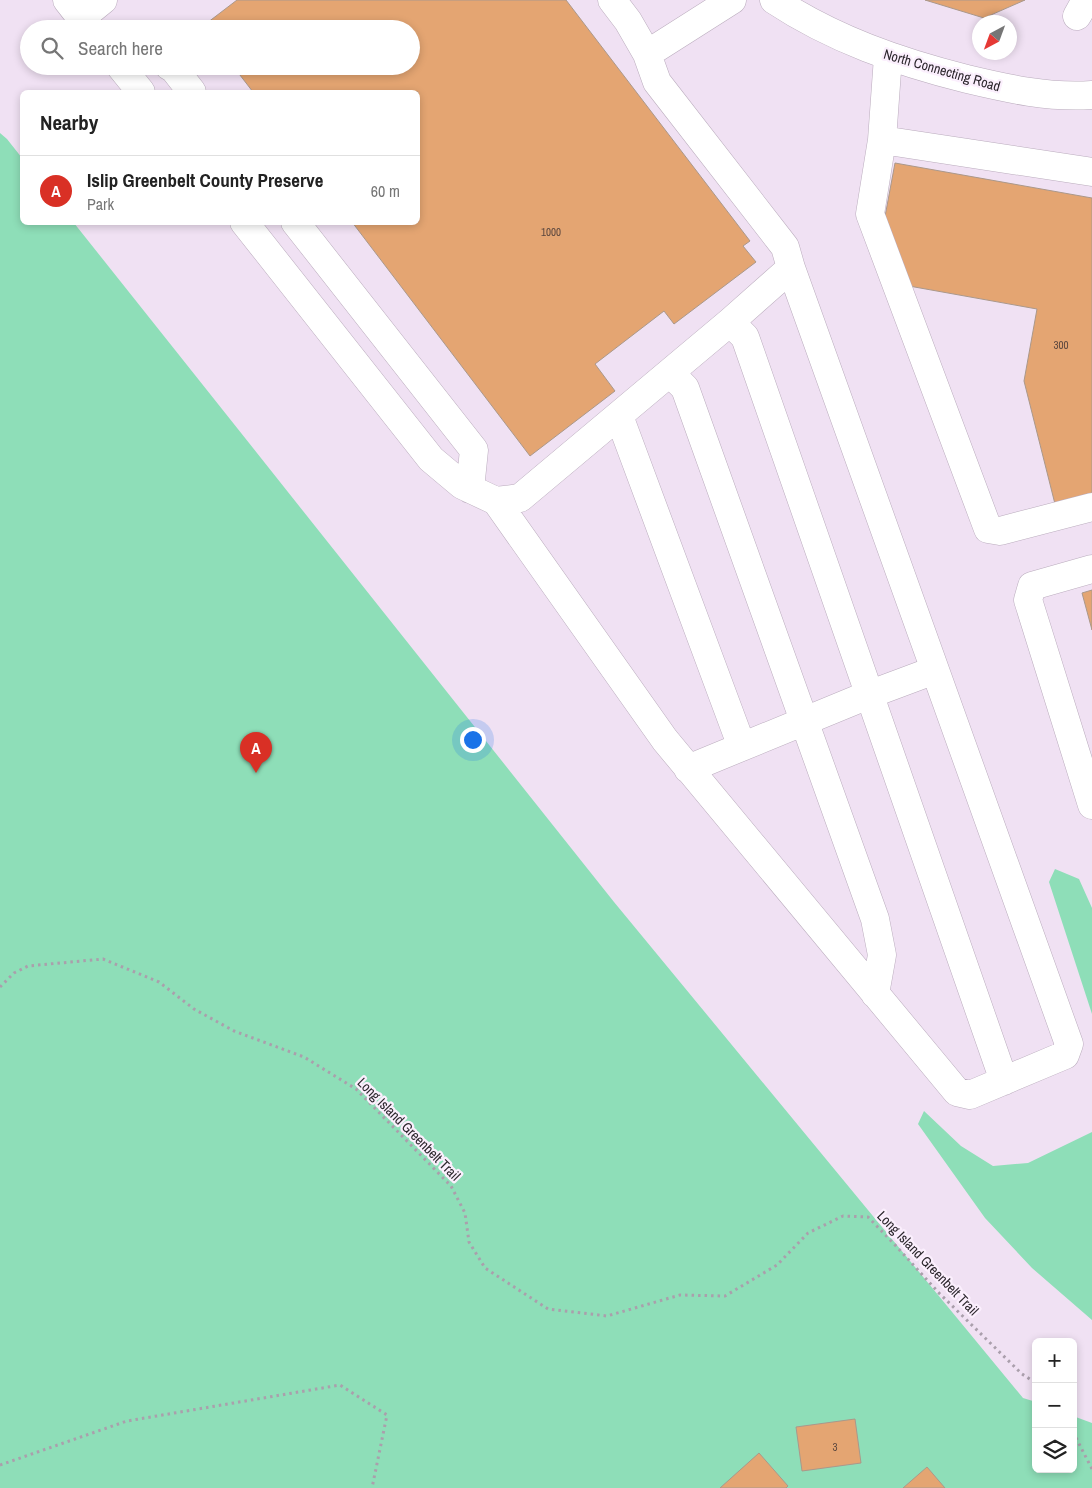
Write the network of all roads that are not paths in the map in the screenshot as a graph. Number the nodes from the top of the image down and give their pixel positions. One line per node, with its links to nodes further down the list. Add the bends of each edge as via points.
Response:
1 (103, 0): 5 (street)
2 (612, 0): 6 (street)
3 (732, 0): 6 (street)
4 (774, 0): 7 (street, North Connecting Road, via 833,34)
5 (80, 16)
6 (647, 54): 15 (street, via 657,82 785,247)
7 (888, 57): 10 (street, North Connecting Road, via 1033,94); 11 (street)
8 (179, 75): 9 (street)
9 (190, 90)
10 (1092, 95)
11 (882, 140): 12 (street); 21 (street, via 870,214 988,529 1000,531)
12 (1092, 172)
13 (246, 225): 19 (street, via 431,459)
14 (297, 225): 19 (street, via 474,450)
15 (792, 268): 16 (street); 23 (street)
16 (730, 322): 17 (street); 24 (street, via 744,337)
17 (670, 373): 18 (street); 25 (street, via 685,388)
18 (619, 416): 20 (street, via 520,498); 26 (street)
19 (470, 489): 20 (street)
20 (496, 501): 27 (street)
21 (1092, 507)
22 (1092, 569): 28 (street, via 1032,586 1028,600)
23 (935, 670): 24 (street); 30 (street, via 1069,1044 1065,1055)
24 (868, 695): 25 (street); 30 (street)
25 (804, 722): 26 (street); 29 (street, via 874,919 882,955)
26 (742, 747): 27 (street)
27 (688, 769): 29 (street)
28 (1092, 805)
29 (875, 994): 30 (street, via 957,1092 970,1095)
30 (1004, 1081)

